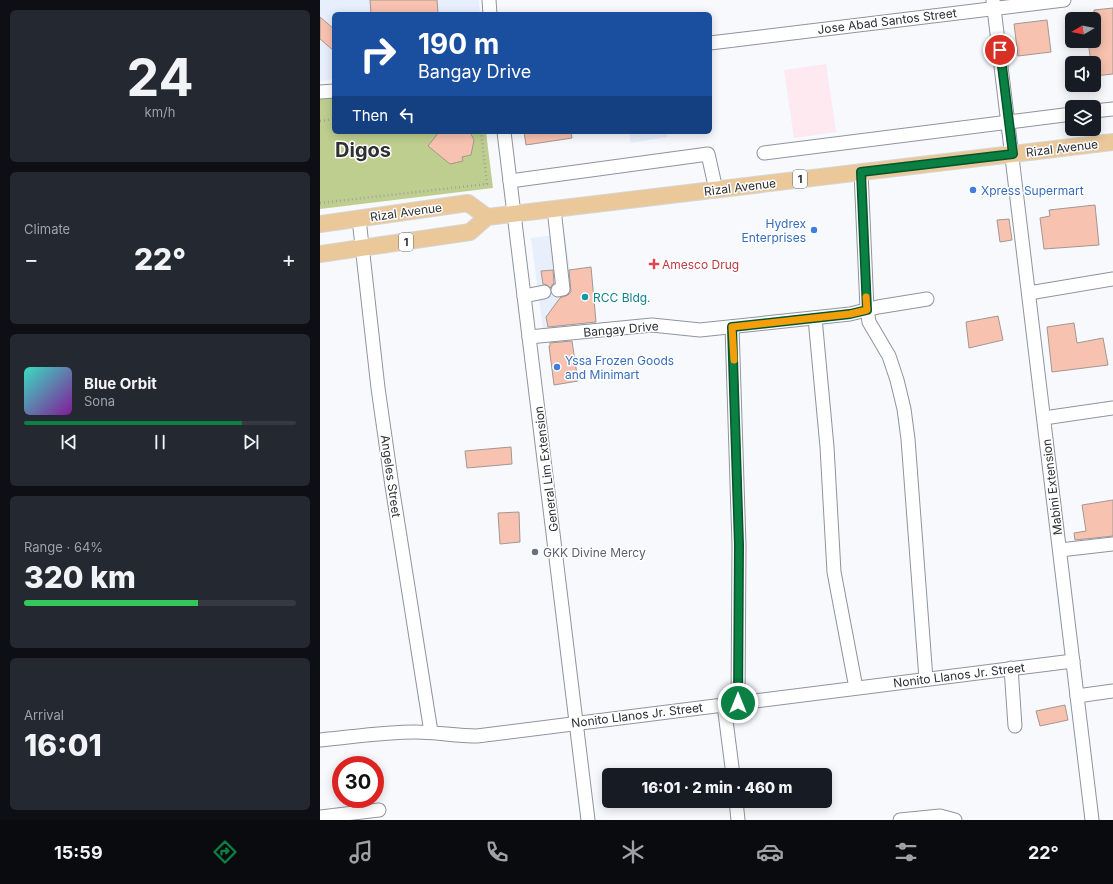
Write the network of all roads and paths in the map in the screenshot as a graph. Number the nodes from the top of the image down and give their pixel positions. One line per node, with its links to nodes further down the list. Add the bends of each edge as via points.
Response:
1 (488, 0): 4 (street)
2 (1064, 0): 3 (street, Jose Abad Santos Street)
3 (994, 4): 5 (street, Jose Abad Santos Street); 13 (street, Mabini Extension)
4 (490, 12)
5 (712, 43)
6 (332, 91): 7 (street)
7 (320, 92)
8 (1113, 109): 9 (street)
9 (1101, 110)
10 (1065, 115): 13 (street)
11 (332, 119): 12 (path)
12 (320, 121)
13 (1008, 121): 17 (street); 18 (street, Mabini Extension)
14 (480, 134): 22 (path, via 487,184)
15 (504, 134): 20 (street, General Lim Extension)
16 (1113, 142): 18 (main road, Rizal Avenue / 1)
17 (764, 152)
18 (1013, 154): 19 (main road, Rizal Avenue / 1); 33 (street, Mabini Extension)
19 (861, 172): 21 (main road, Rizal Avenue / 1); 36 (street)
20 (510, 181): 21 (street, via 708,154); 24 (street, General Lim Extension)
21 (716, 190): 23 (main road, Rizal Avenue / 1)
22 (320, 204)
23 (554, 209): 24 (main road, Rizal Avenue / 1); 31 (street, via 563,289)
24 (514, 214): 25 (main road, Rizal Avenue / 1); 34 (street, General Lim Extension)
25 (487, 217): 26 (main road, Rizal Avenue, via 468,204); 28 (main road, 1, via 470,232)
26 (359, 219): 27 (main road, Rizal Avenue); 28 (street, Angeles Street)
27 (320, 224)
28 (363, 249): 29 (main road, 1); 54 (street, Angeles Street, via 378,388)
29 (320, 254)
30 (1113, 279): 33 (street)
31 (558, 290)
32 (544, 292): 34 (street)
33 (1029, 293): 41 (street, Mabini Extension)
34 (524, 296): 39 (street, General Lim Extension)
35 (927, 299): 36 (street, Bangay Drive)
36 (867, 310): 37 (street, Bangay Drive); 46 (street, via 869,322 889,356 905,416)
37 (815, 318): 38 (street, Bangay Drive); 47 (street, via 827,447 834,572)
38 (732, 327): 39 (street, Bangay Drive, via 700,330 652,325); 50 (street, via 739,537)
39 (530, 337): 52 (street, General Lim Extension)
40 (1113, 408): 41 (street)
41 (1044, 418): 43 (street, Mabini Extension)
42 (1113, 544): 43 (street)
43 (1060, 550): 44 (street, Mabini Extension)
44 (1073, 661): 45 (street, Nonito Llanos Jr. Street); 49 (street, Mabini Extension)
45 (1011, 668): 46 (street, Nonito Llanos Jr. Street); 53 (street)
46 (926, 679): 47 (street, Nonito Llanos Jr. Street)
47 (856, 688): 50 (street, Nonito Llanos Jr. Street)
48 (1113, 691): 49 (street)
49 (1077, 696): 64 (street, Mabini Extension)
50 (738, 703): 51 (street, Nonito Llanos Jr. Street)
51 (724, 704): 52 (street, Nonito Llanos Jr. Street); 56 (street)
52 (576, 723): 54 (street, Nonito Llanos Jr. Street, via 477,736); 60 (street, General Lim Extension)
53 (1015, 726)
54 (431, 732): 55 (street, Nonito Llanos Jr. Street)
55 (320, 740)
56 (732, 768)
57 (737, 808): 61 (street)
58 (379, 810): 59 (street)
59 (320, 816)
60 (588, 820)
61 (738, 820)
62 (900, 820): 63 (street, via 940,816)
63 (955, 820)
64 (1092, 820)

